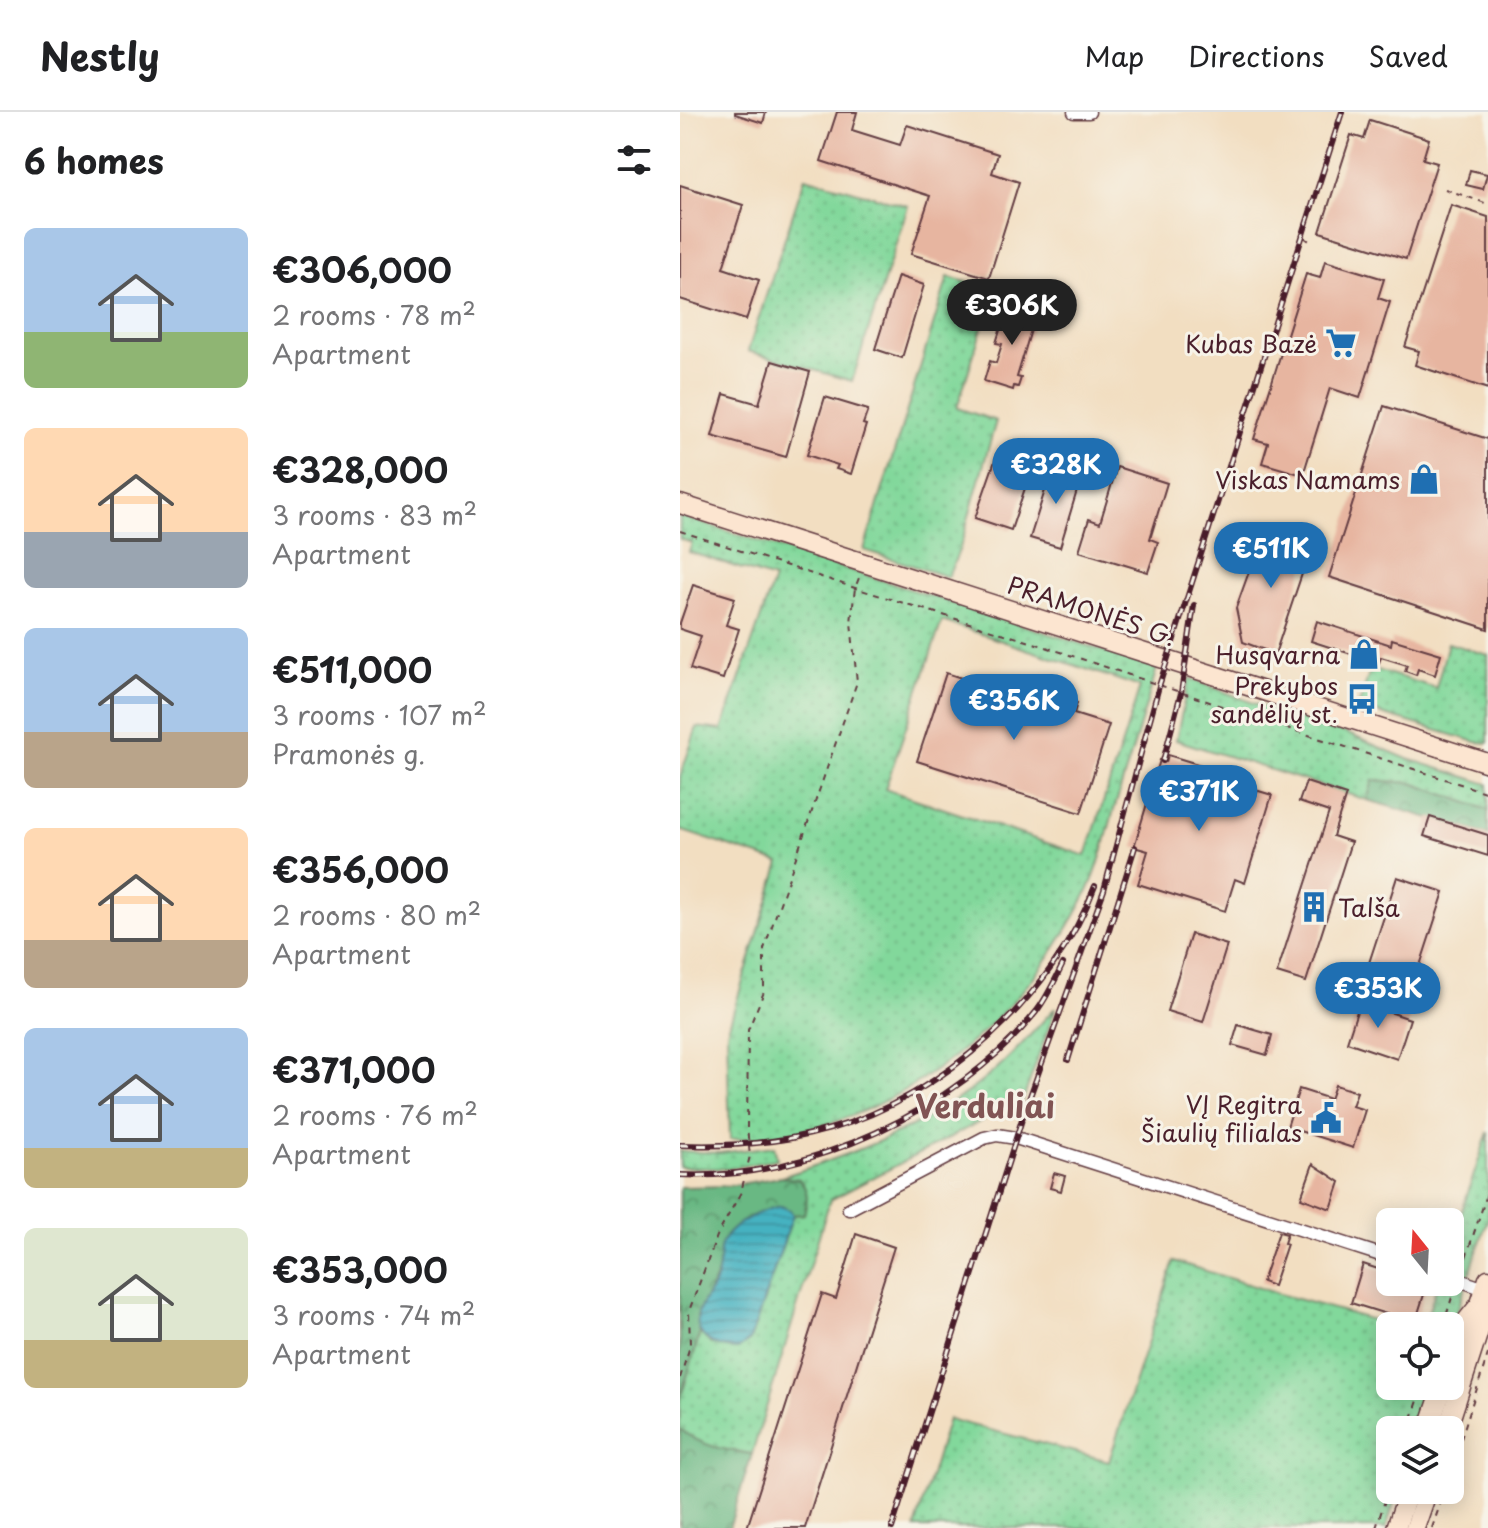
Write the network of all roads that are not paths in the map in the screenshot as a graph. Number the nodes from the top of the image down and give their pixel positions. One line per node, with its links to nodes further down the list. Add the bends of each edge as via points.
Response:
1 (1074, 112): 2 (street)
2 (1089, 112)
3 (680, 504): 4 (main road, PRAMONĖS G.)
4 (1488, 763)
5 (849, 1209): 6 (street, via 997,1135)
6 (1376, 1254)
7 (1464, 1283): 8 (street)
8 (1484, 1291): 9 (main road); 10 (main road, via 1480,1328)
9 (1464, 1323)
10 (1452, 1416)
11 (1404, 1504): 13 (main road)
12 (1423, 1504): 14 (main road)
13 (1396, 1528)
14 (1415, 1528)

